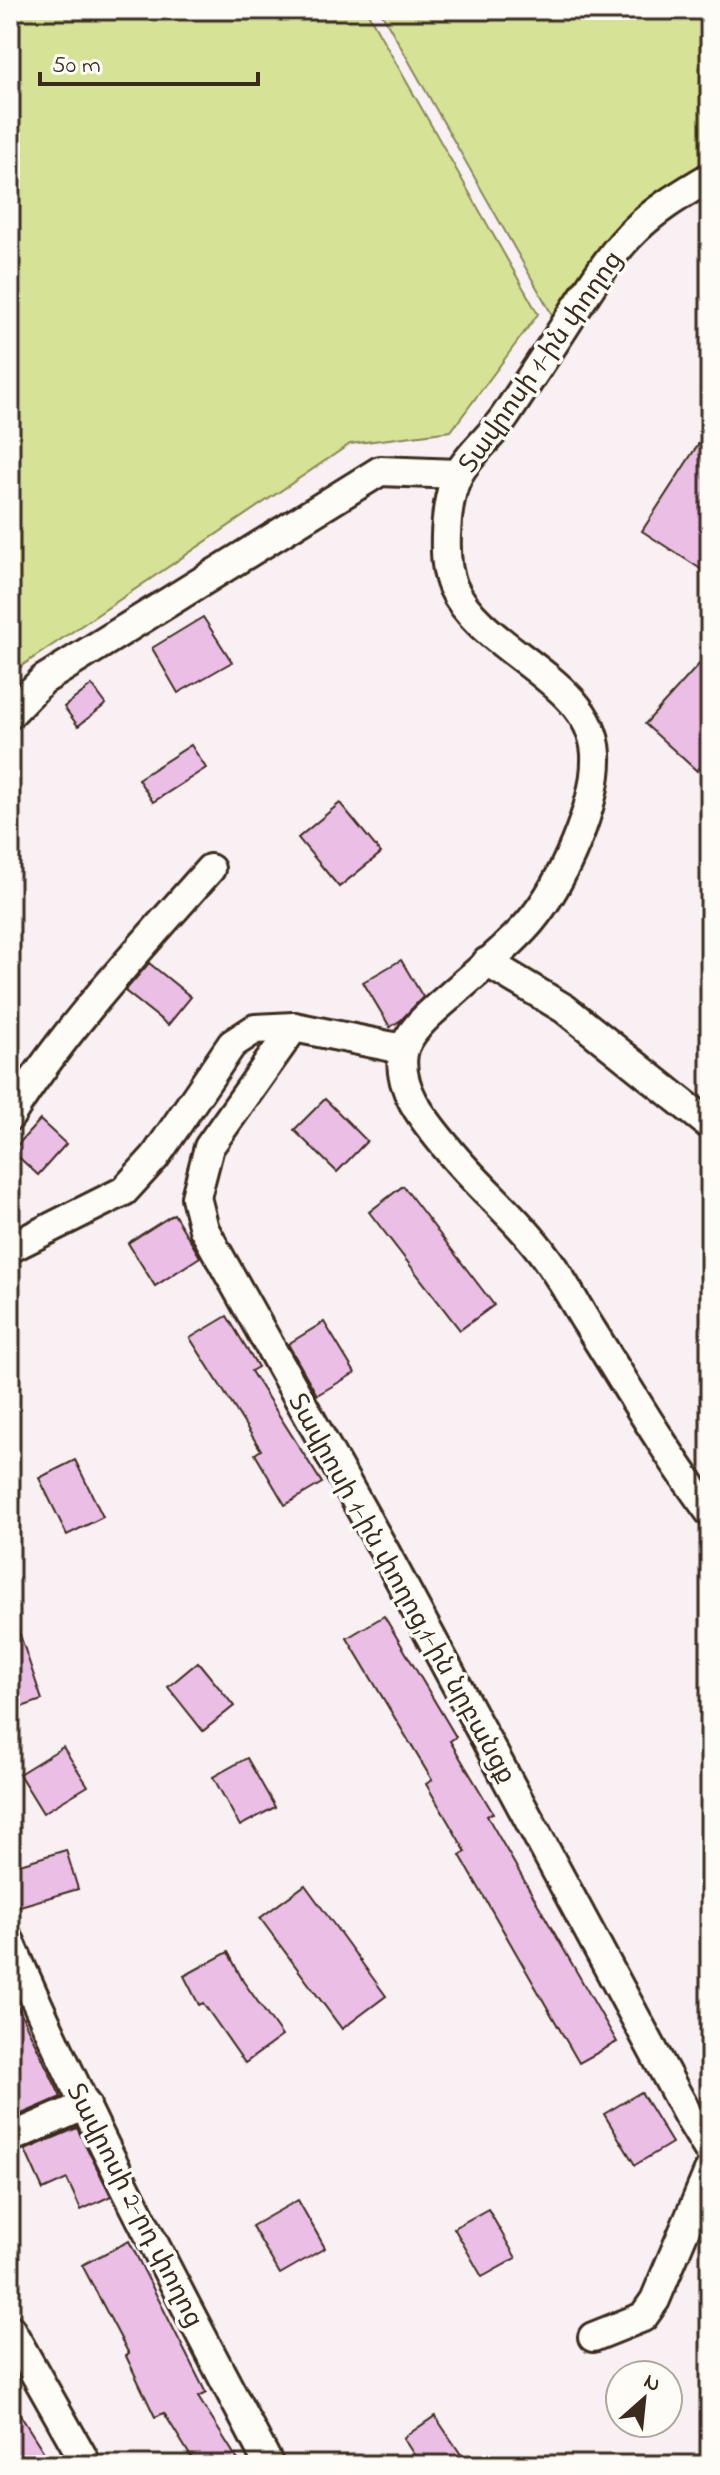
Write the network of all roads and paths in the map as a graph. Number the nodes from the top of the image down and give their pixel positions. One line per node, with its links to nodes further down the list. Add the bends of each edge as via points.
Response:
1 (710, 177): 2 (street, Տավրոսի 1-ին փողոց, via 634,230 502,421)
2 (458, 474): 3 (street, via 380,471 43,680); 5 (street, Տավրոսի 1-ին փողոց, via 446,545 451,585 469,613 582,712 596,749 588,812 563,870 531,921)
3 (10, 714)
4 (210, 869): 8 (street, via 139,949)
5 (487, 962): 7 (street, Տավրոսի 1-ին փողոց, via 421,1023); 9 (street, via 565,1009)
6 (294, 1027): 7 (street); 10 (street, via 255,1029 232,1044 155,1157 124,1191); 15 (street, Տավրոսի 1-ին փողոց,1-ին նրբանցք, via 209,1147 196,1197 204,1229)
7 (403, 1049): 11 (street, via 403,1082 429,1125 547,1258)
8 (10, 1116)
9 (710, 1125)
10 (10, 1248)
11 (710, 1512)
12 (10, 1942): 13 (street, Տավրոսի 2-րդ փողոց)
13 (86, 2105): 14 (street); 20 (street, Տավրոսի 2-րդ փողոց)
14 (10, 2138)
15 (710, 2152)
16 (710, 2169): 18 (street, via 655,2300 643,2317)
17 (10, 2329): 19 (street)
18 (593, 2337)
19 (87, 2465)
20 (269, 2465)

